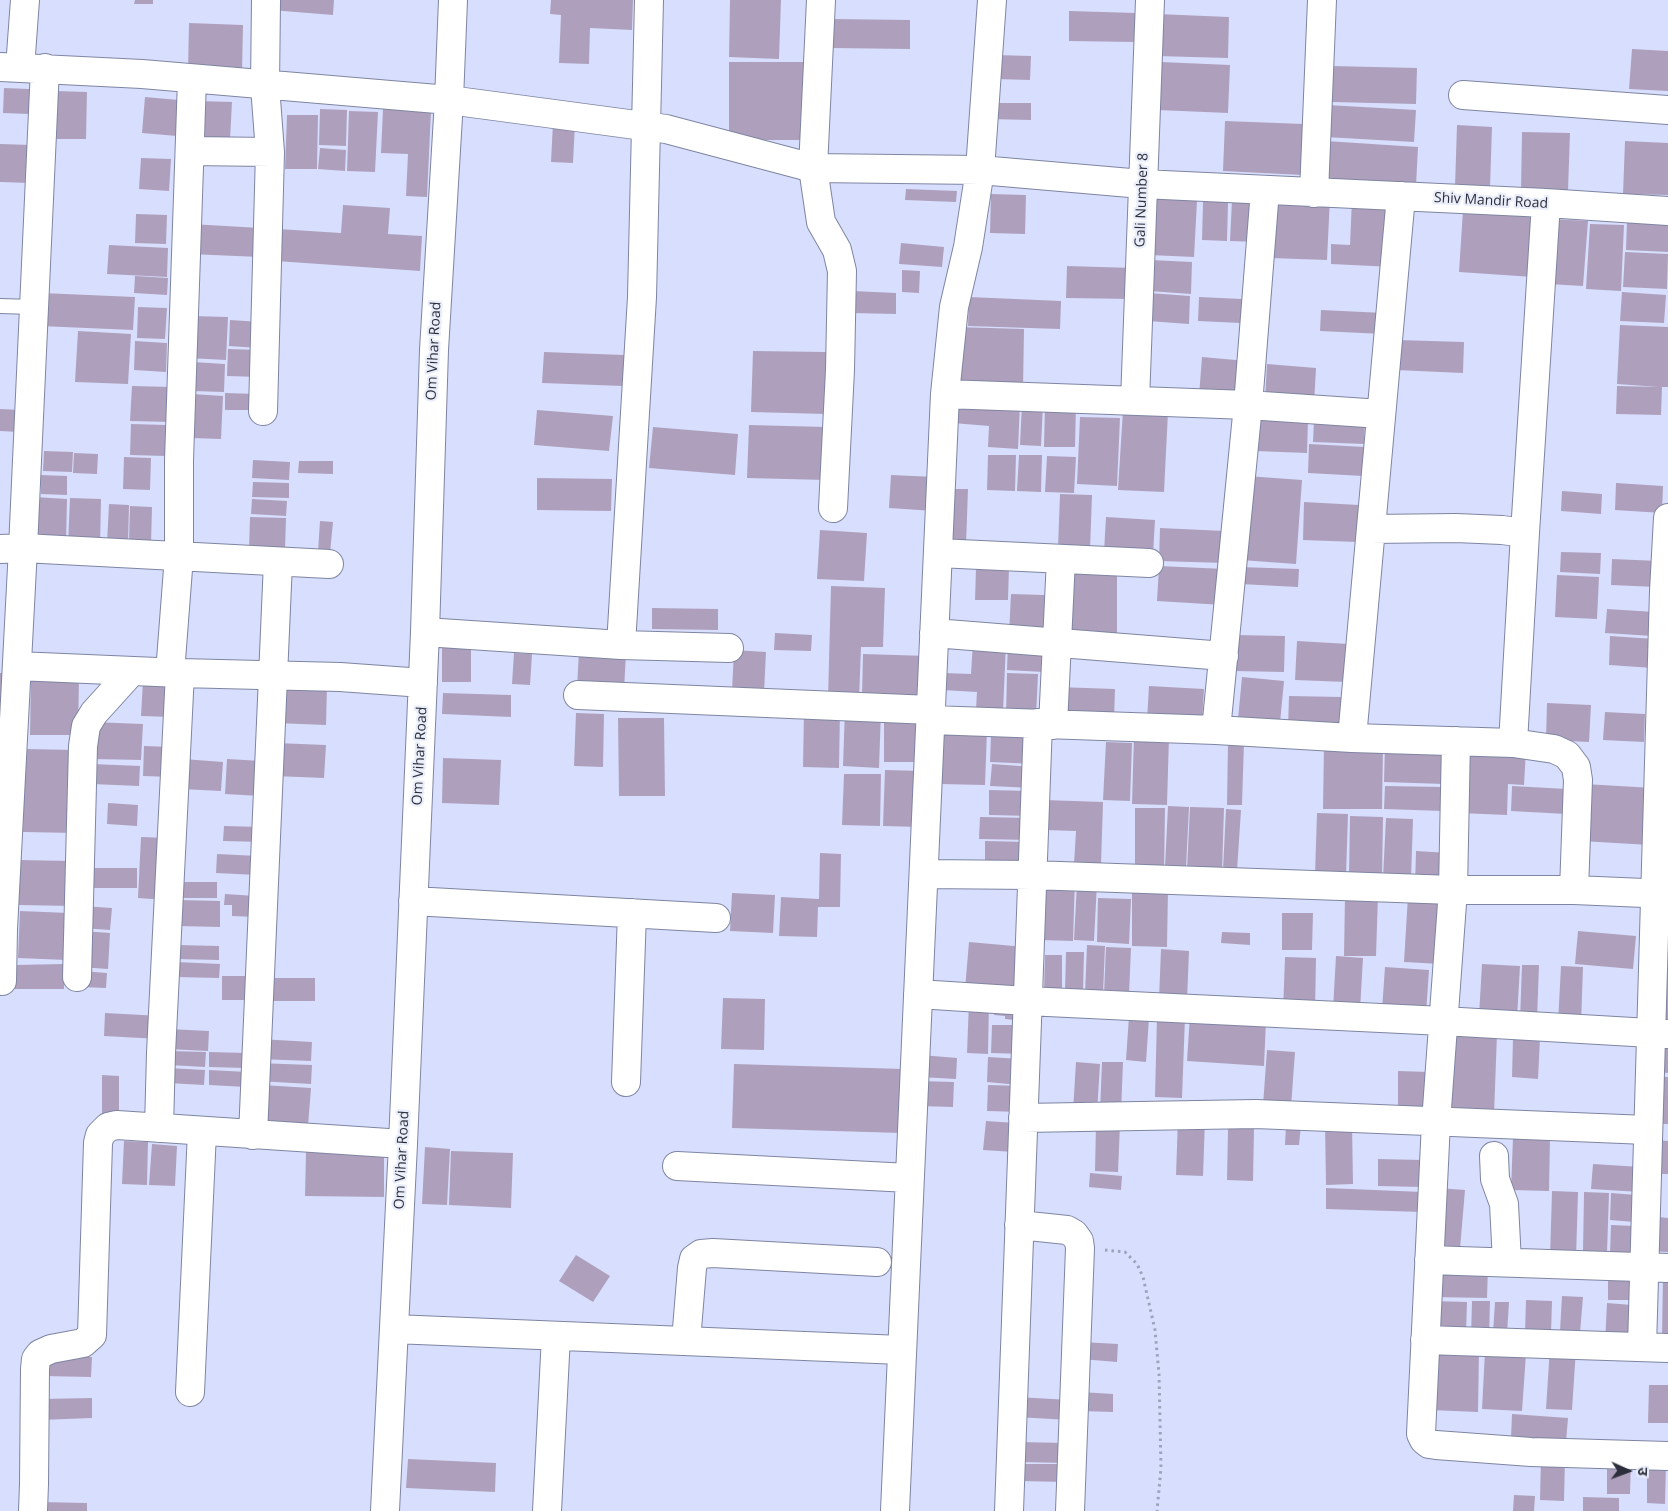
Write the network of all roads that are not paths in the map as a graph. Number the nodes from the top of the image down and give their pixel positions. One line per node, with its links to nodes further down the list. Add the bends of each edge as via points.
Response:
1 (24, 0): 9 (street)
2 (266, 0): 11 (street)
3 (453, 0): 13 (street, Om Vihar Road)
4 (649, 0): 15 (street)
5 (821, 0): 18 (street)
6 (992, 0): 19 (street)
7 (1150, 0): 20 (street, Gali Number 8)
8 (1322, 0): 22 (street)
9 (22, 68): 10 (street, Shiv Mandir Road); 27 (street)
10 (192, 79): 11 (street, Shiv Mandir Road); 16 (street)
11 (266, 86): 13 (street, Shiv Mandir Road); 17 (street)
12 (1462, 95): 14 (street)
13 (449, 100): 15 (street, Shiv Mandir Road); 44 (street, Om Vihar Road, via 434,350)
14 (1668, 110)
15 (646, 125): 18 (street, Shiv Mandir Road); 47 (street, via 642,297)
16 (190, 151): 17 (street); 39 (street)
17 (270, 152): 31 (street)
18 (813, 168): 19 (street, Shiv Mandir Road); 33 (street, via 821,222 837,250 842,272)
19 (980, 170): 20 (street, Shiv Mandir Road); 28 (street, via 968,247 954,307)
20 (1142, 184): 21 (street, Shiv Mandir Road); 29 (street, Gali Number 8)
21 (1265, 190): 22 (street, Shiv Mandir Road); 30 (street)
22 (1314, 193): 23 (street, Shiv Mandir Road)
23 (1401, 196): 24 (street, Shiv Mandir Road); 32 (street)
24 (1546, 203): 25 (street, Shiv Mandir Road); 36 (street)
25 (1668, 211)
26 (0, 306): 27 (lane)
27 (34, 307): 37 (street)
28 (945, 394): 29 (street); 38 (street)
29 (1135, 401): 30 (street)
30 (1248, 405): 32 (street); 49 (street)
31 (263, 411)
32 (1381, 414): 35 (street)
33 (833, 508)
34 (1668, 518): 67 (street, via 1664,592)
35 (1371, 529): 36 (street, via 1456,528); 59 (street)
36 (1524, 533): 61 (street)
37 (12, 548): 39 (street); 50 (street)
38 (938, 553): 40 (street); 45 (street)
39 (178, 556): 41 (street); 52 (street)
40 (1061, 559): 42 (street); 46 (street)
41 (278, 562): 43 (street); 53 (street)
42 (1149, 562)
43 (329, 564)
44 (425, 632): 47 (street); 54 (street, Om Vihar Road)
45 (934, 633): 46 (street); 56 (street)
46 (1056, 642): 49 (street); 57 (street)
47 (622, 644): 48 (street)
48 (729, 648)
49 (1224, 656): 58 (street)
50 (17, 666): 51 (street); 62 (street)
51 (132, 671): 52 (street); 72 (street, via 86,726)
52 (175, 673): 53 (street); 81 (street)
53 (273, 676): 54 (street); 84 (street)
54 (423, 683): 68 (street, Om Vihar Road)
55 (578, 695): 56 (street)
56 (931, 715): 57 (street); 63 (street)
57 (1045, 724): 58 (street); 64 (street)
58 (1216, 730): 59 (street)
59 (1352, 738): 60 (street)
60 (1456, 741): 61 (street); 65 (street)
61 (1513, 743): 66 (street, via 1554,749 1567,755 1576,767)
62 (4, 828): 71 (street)
63 (924, 874): 64 (street); 74 (street)
64 (1032, 875): 65 (street); 75 (street)
65 (1453, 890): 66 (street); 76 (street)
66 (1574, 890): 67 (street)
67 (1661, 893): 77 (street)
68 (413, 901): 69 (street); 85 (street, Om Vihar Road)
69 (632, 913): 70 (street); 78 (street)
70 (716, 918)
71 (2, 929): 73 (street)
72 (77, 977)
73 (2, 981)
74 (918, 994): 75 (street); 88 (street)
75 (1027, 1001): 76 (street); 79 (street)
76 (1443, 1021): 77 (street); 80 (street)
77 (1659, 1034): 82 (street)
78 (626, 1082)
79 (1023, 1118): 80 (street, via 1256,1114); 89 (street)
80 (1436, 1122): 82 (street); 90 (street)
81 (159, 1128): 83 (street); 102 (street, via 117,1125 108,1127 100,1135 92,1334 83,1343 51,1349 36,1359)
82 (1647, 1130): 93 (street)
83 (202, 1132): 84 (street); 100 (street)
84 (253, 1135): 85 (street)
85 (403, 1144): 94 (street, Om Vihar Road)
86 (1494, 1156): 92 (street, via 1495,1179 1504,1204)
87 (677, 1166): 88 (street)
88 (909, 1178): 99 (street)
89 (1019, 1225): 106 (street); 107 (street, via 1067,1230 1074,1234 1080,1248)
90 (1429, 1260): 92 (street); 96 (street)
91 (877, 1262): 97 (street, via 701,1254 694,1259 692,1268)
92 (1507, 1262): 93 (street)
93 (1656, 1267): 98 (street)
94 (394, 1329): 95 (street); 103 (street, Om Vihar Road)
95 (556, 1336): 97 (street); 104 (street)
96 (1425, 1340): 98 (street); 101 (street, via 1421,1434 1428,1444 1531,1452)
97 (686, 1341): 99 (street)
98 (1655, 1348)
99 (901, 1350): 105 (street)
100 (190, 1392)
101 (1668, 1456)
102 (33, 1511)
103 (385, 1511)
104 (547, 1511)
105 (895, 1511)
106 (1009, 1511)
107 (1070, 1511)

